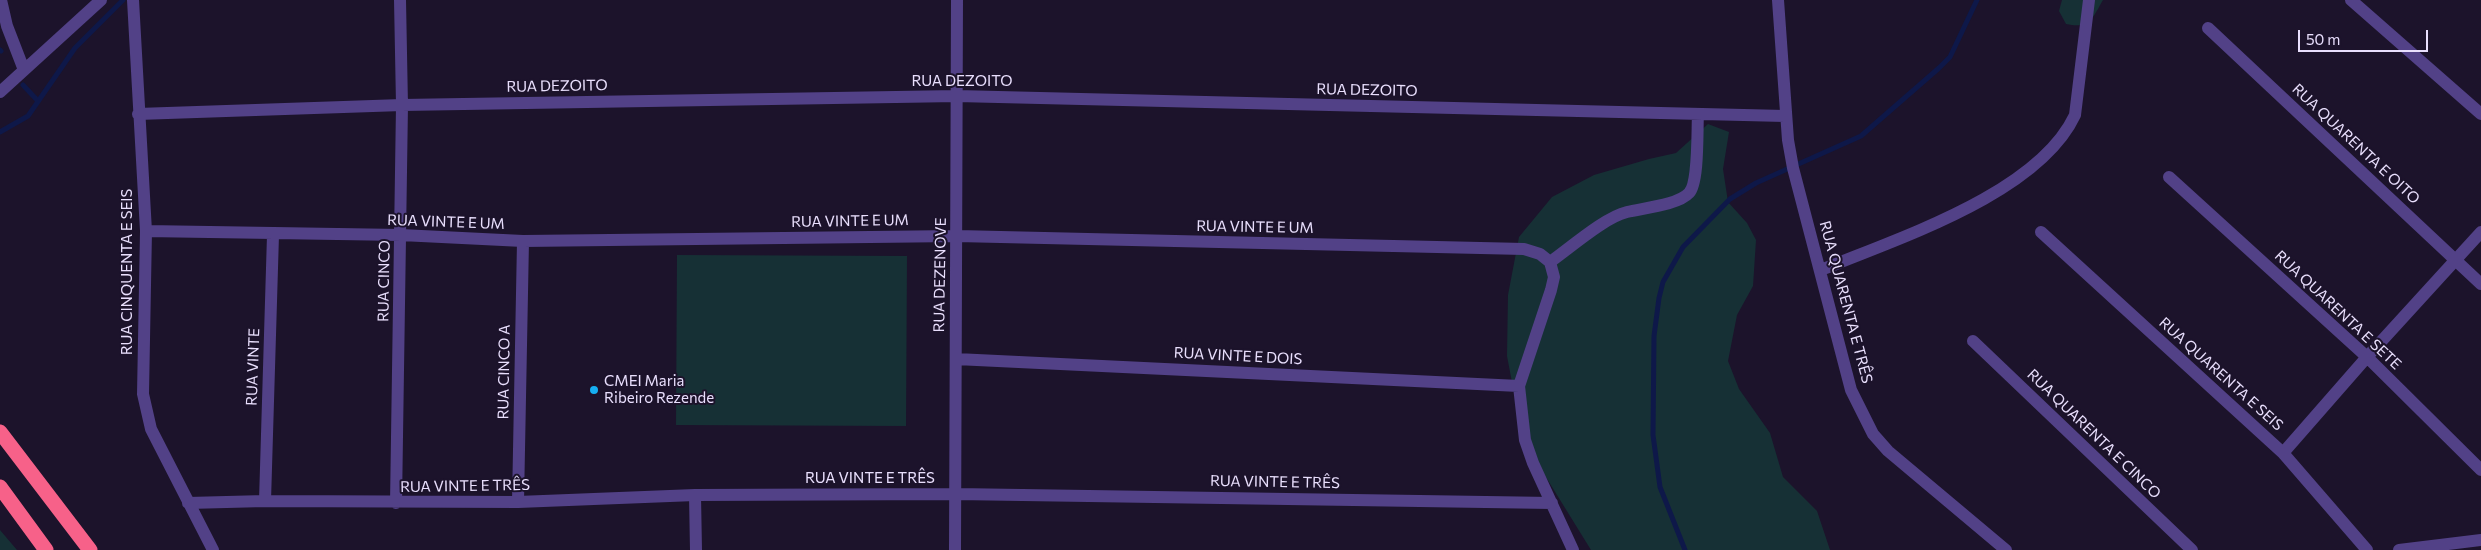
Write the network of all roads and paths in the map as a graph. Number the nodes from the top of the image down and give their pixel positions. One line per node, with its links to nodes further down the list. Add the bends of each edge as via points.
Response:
1 (1, 0): 10 (street)
2 (101, 0): 10 (street)
3 (133, 0): 14 (street, RUA CINQUENTA E SEIS)
4 (400, 0): 13 (street, RUA CINCO)
5 (957, 0): 12 (street, RUA DEZENOVE)
6 (1778, 0): 17 (street, RUA QUARENTA E TRÊS)
7 (2089, 0): 28 (street, via 2075,115 2070,127 2045,156 2023,175 1963,210)
8 (2352, 0): 16 (street)
9 (2208, 28): 26 (street, RUA QUARENTA E OITO)
10 (24, 70): 11 (street)
11 (0, 92)
12 (957, 96): 13 (street, RUA DEZOITO); 15 (street, RUA DEZOITO); 24 (street, RUA DEZENOVE)
13 (402, 105): 14 (street, RUA DEZOITO); 23 (street, RUA CINCO)
14 (138, 114): 19 (street, RUA CINQUENTA E SEIS)
15 (1698, 114): 17 (street, RUA DEZOITO); 27 (street, via 1694,181 1690,192 1680,200 1624,212)
16 (2481, 114)
17 (1785, 116): 28 (street, RUA QUARENTA E TRÊS, via 1793,168)
18 (2169, 177): 31 (street, RUA QUARENTA E SETE)
19 (146, 231): 22 (street, RUA VINTE E UM); 44 (street, RUA CINQUENTA E SEIS, via 143,394 152,429)
20 (2041, 232): 35 (street, RUA QUARENTA E SEIS)
21 (2481, 232): 26 (street)
22 (273, 234): 23 (street, RUA VINTE E UM); 40 (street, RUA VINTE)
23 (401, 236): 25 (street, RUA VINTE E UM); 42 (street, RUA CINCO)
24 (957, 236): 25 (street, RUA VINTE E UM); 27 (street, RUA VINTE E UM, via 1524,249 1540,254); 32 (street, RUA DEZENOVE)
25 (523, 241): 41 (street, RUA CINCO A)
26 (2456, 260): 29 (street, RUA QUARENTA E OITO); 31 (street)
27 (1550, 262): 33 (street, via 1554,277 1551,290)
28 (1821, 270): 52 (street, RUA QUARENTA E TRÊS, via 1851,390 1873,434 1888,451)
29 (2481, 284)
30 (1974, 341): 53 (street, RUA QUARENTA E CINCO)
31 (2367, 357): 35 (street); 36 (street, RUA QUARENTA E SETE)
32 (956, 359): 33 (street, RUA VINTE E DOIS); 38 (street, RUA DEZENOVE)
33 (1518, 386): 43 (street, via 1525,440 1532,463)
34 (0, 432): 47 (highway)
35 (2283, 453): 54 (street, RUA QUARENTA E SEIS)
36 (2481, 470)
37 (0, 487): 46 (highway)
38 (956, 494): 39 (street, RUA VINTE E TRÊS); 43 (street, RUA VINTE E TRÊS); 50 (street, RUA DEZENOVE)
39 (695, 495): 41 (street, RUA VINTE E TRÊS); 49 (street)
40 (265, 501): 42 (street, RUA VINTE E TRÊS); 44 (street, RUA VINTE E TRÊS)
41 (518, 502): 42 (street, RUA VINTE E TRÊS)
42 (396, 503)
43 (1552, 503): 51 (street)
44 (188, 504): 48 (street, RUA CINQUENTA E SEIS)
45 (2481, 540): 55 (street)
46 (46, 550)
47 (90, 550)
48 (214, 550)
49 (696, 550)
50 (955, 550)
51 (1573, 550)
52 (2006, 550)
53 (2192, 550)
54 (2367, 550)
55 (2399, 550)

